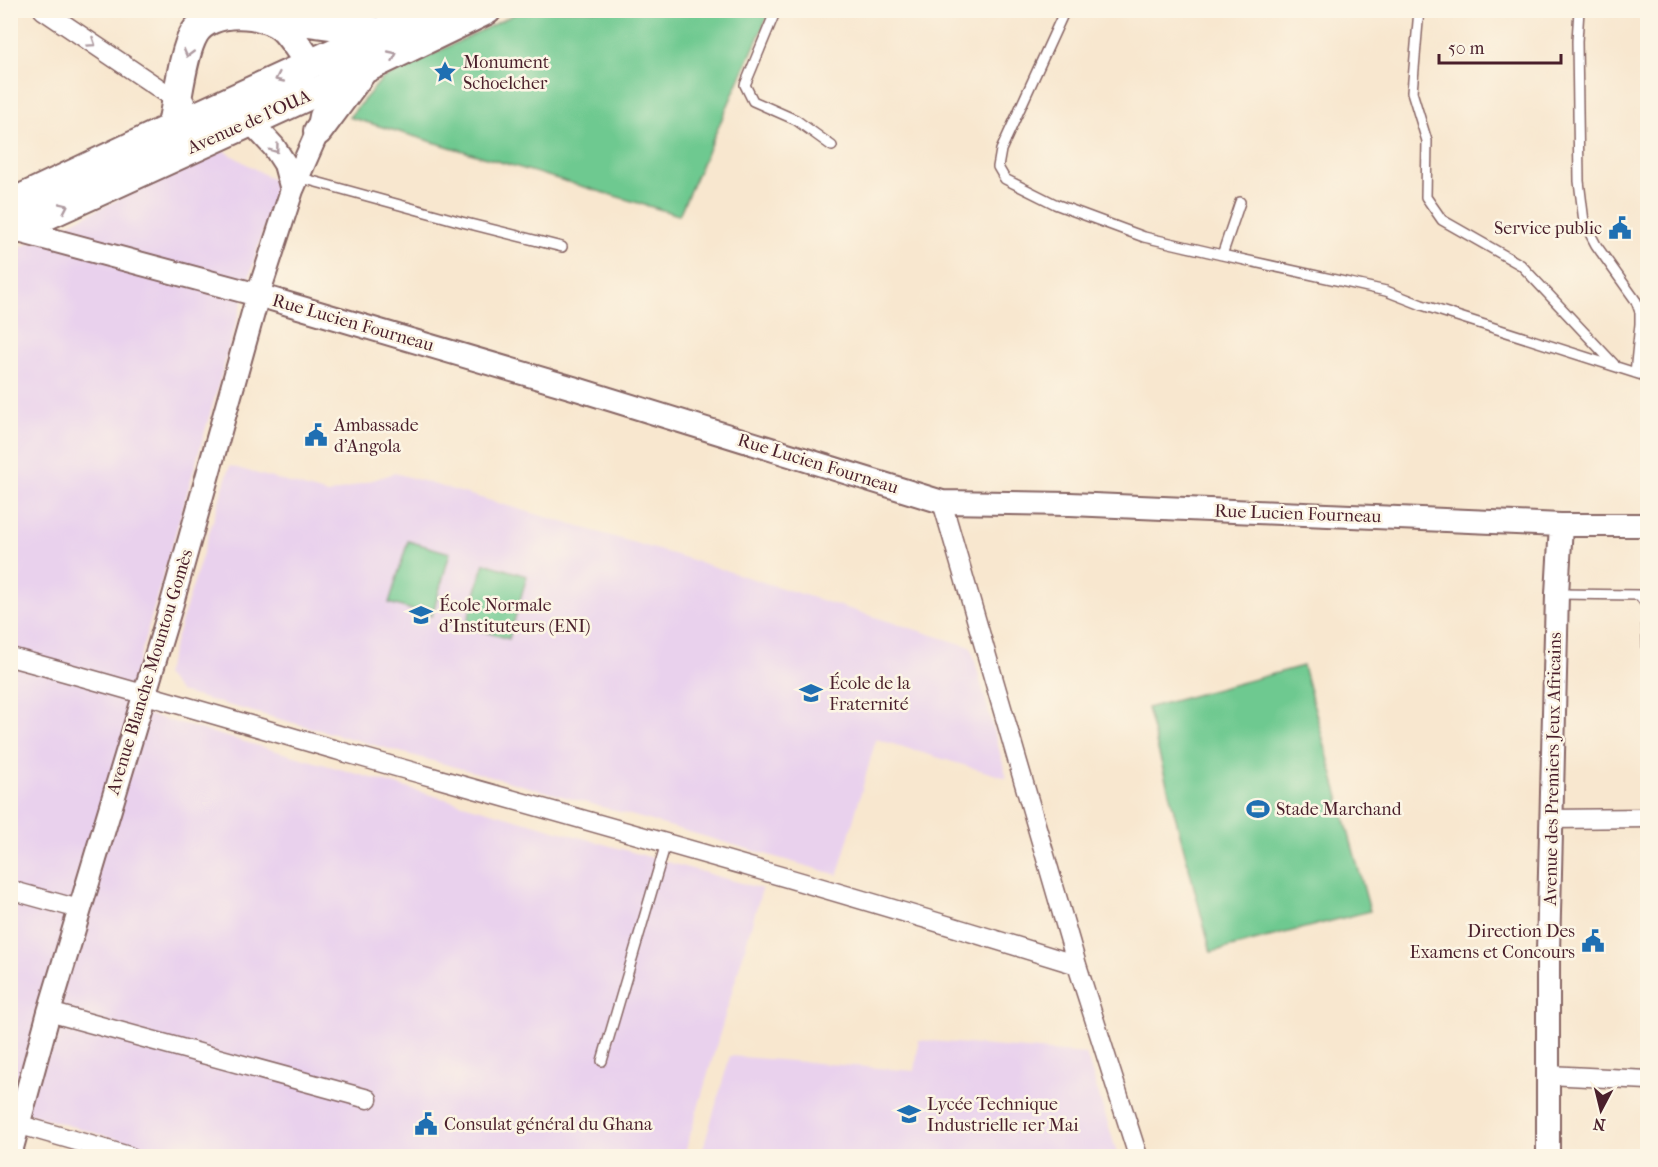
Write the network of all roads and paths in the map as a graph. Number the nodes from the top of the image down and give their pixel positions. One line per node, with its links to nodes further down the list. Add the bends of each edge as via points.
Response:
1 (43, 10): 14 (street, one-way to 14)
2 (428, 10): 9 (main road, Avenue de l'OUA)
3 (487, 10): 11 (main road, Avenue de l'OUA, one-way to 3)
4 (776, 10): 17 (lane, via 746,85 748,95 753,101 796,120)
5 (1065, 10): 22 (lane, via 1001,150 998,167 1005,179 1055,204 1144,237)
6 (1419, 10): 24 (lane, via 1412,92 1427,141 1426,197 1442,220 1521,265)
7 (1579, 10): 25 (lane, via 1579,181 1584,222 1640,312)
8 (245, 13): 9 (main road); 10 (main road, via 284,29); 14 (main road, one-way to 14, via 208,21 194,33)
9 (381, 32): 10 (main road, Avenue de l'OUA)
10 (310, 63): 12 (street); 13 (main road, Avenue de l'OUA, one-way to 13)
11 (364, 69): 12 (main road, Avenue de l'OUA); 16 (main road)
12 (325, 88): 15 (main road, Avenue de l'OUA); 16 (street, Avenue Blanche Mountou Gomès)
13 (210, 110): 14 (main road, Avenue de l'OUA); 15 (street)
14 (175, 114): 20 (main road, Avenue de l'OUA)
15 (250, 121): 18 (street, one-way to 18, via 265,136); 20 (main road, Avenue de l'OUA, one-way to 15)
16 (318, 131): 18 (street, Avenue Blanche Mountou Gomès)
17 (832, 146)
18 (295, 184): 21 (lane); 23 (street, Avenue Blanche Mountou Gomès)
19 (1240, 202): 22 (lane)
20 (12, 222): 23 (street, Rue Lucien Fourneau)
21 (562, 247)
22 (1222, 255): 24 (lane, via 1386,291)
23 (258, 295): 27 (street, Rue Lucien Fourneau); 33 (street, Avenue Blanche Mountou Gomès)
24 (1616, 366): 25 (lane)
25 (1635, 373): 26 (lane)
26 (1647, 377)
27 (942, 502): 28 (street, Rue Lucien Fourneau); 39 (street)
28 (1561, 525): 29 (street, Rue Lucien Fourneau); 30 (street, Avenue des Premiers Jeux Africains)
29 (1647, 525)
30 (1557, 594): 32 (lane, via 1640,595 1646,604); 35 (street, Avenue des Premiers Jeux Africains)
31 (10, 657): 33 (street)
32 (1647, 669)
33 (144, 693): 36 (street); 38 (street, Avenue Blanche Mountou Gomès)
34 (1647, 818): 35 (street)
35 (1552, 819): 42 (street, Avenue des Premiers Jeux Africains)
36 (666, 843): 39 (street); 41 (lane)
37 (10, 890): 38 (street)
38 (79, 909): 40 (street, Avenue Blanche Mountou Gomès)
39 (1077, 965): 48 (street)
40 (49, 1012): 44 (street); 45 (street, Avenue Blanche Mountou Gomès)
41 (602, 1061)
42 (1548, 1075): 43 (street); 49 (street, Avenue des Premiers Jeux Africains)
43 (1647, 1080)
44 (369, 1099)
45 (15, 1123): 46 (street, Avenue Blanche Mountou Gomès); 47 (street)
46 (10, 1155)
47 (129, 1156)
48 (1138, 1156)
49 (1548, 1156)

